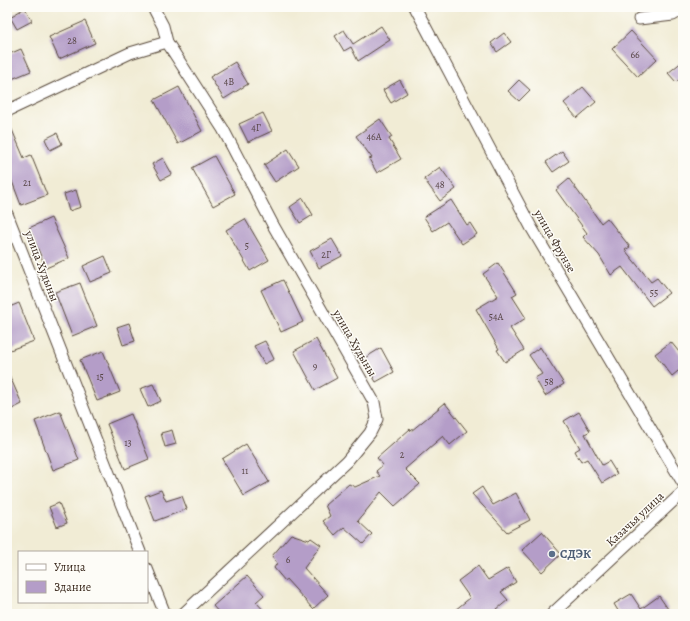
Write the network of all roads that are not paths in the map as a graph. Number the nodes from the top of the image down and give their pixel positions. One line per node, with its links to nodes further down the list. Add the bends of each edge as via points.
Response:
1 (153, 7): 5 (street, улица Худыны, via 163,26)
2 (415, 7): 8 (street, улица Фрунзе, via 531,228)
3 (683, 10): 4 (street, via 673,15)
4 (639, 19)
5 (167, 42): 6 (street, via 130,53); 13 (street, улица Худыны, via 222,129 273,225 374,402 377,419 370,433 347,461)
6 (7, 111)
7 (7, 214): 10 (street, улица Худыны)
8 (683, 483)
9 (683, 492): 14 (street, Казачья улица)
10 (140, 551)
11 (148, 572): 12 (street)
12 (165, 614)
13 (183, 614)
14 (552, 614)

